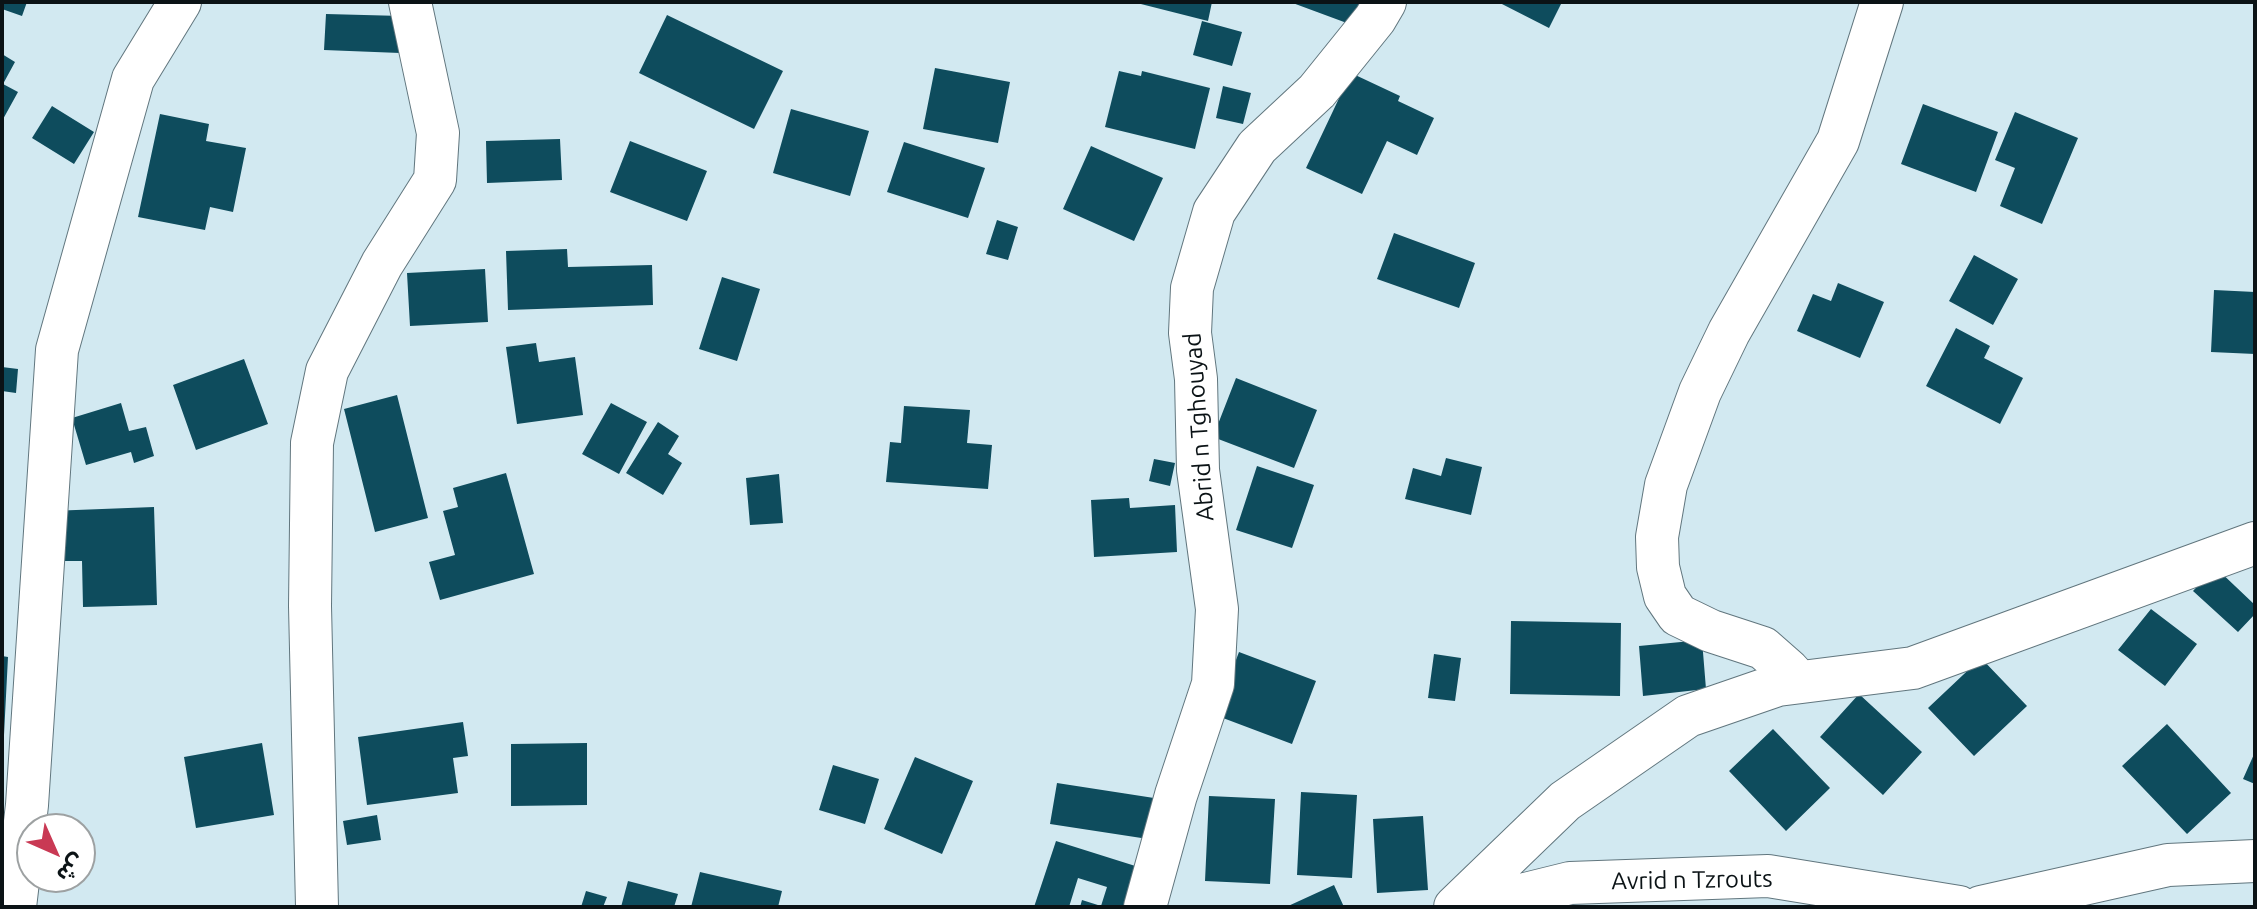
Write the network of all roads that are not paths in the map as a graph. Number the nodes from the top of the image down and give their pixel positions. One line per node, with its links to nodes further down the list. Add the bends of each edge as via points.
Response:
1 (180, 2): 8 (street, via 133,79 57,350 27,805)
2 (410, 2): 9 (street, via 438,133 435,180 382,264 327,371 312,443)
3 (1385, 2): 10 (street, Abrid n Tghouyad, via 1317,91 1257,147 1214,212 1192,288 1198,470 1217,609 1213,684)
4 (1882, 2): 6 (street, via 1838,141 1700,392 1666,485 1657,537 1665,596 1678,615 1763,648)
5 (2255, 543): 6 (street, via 1913,668)
6 (1799, 682): 11 (street, via 1688,716 1565,801)
7 (2255, 861): 14 (street, via 2168,865)
8 (15, 907)
9 (317, 907)
10 (1145, 907)
11 (1455, 907)
12 (1473, 907): 13 (street, Avrid n Tzrouts, via 1570,883 1768,876)
13 (1959, 907)
14 (1981, 907)

